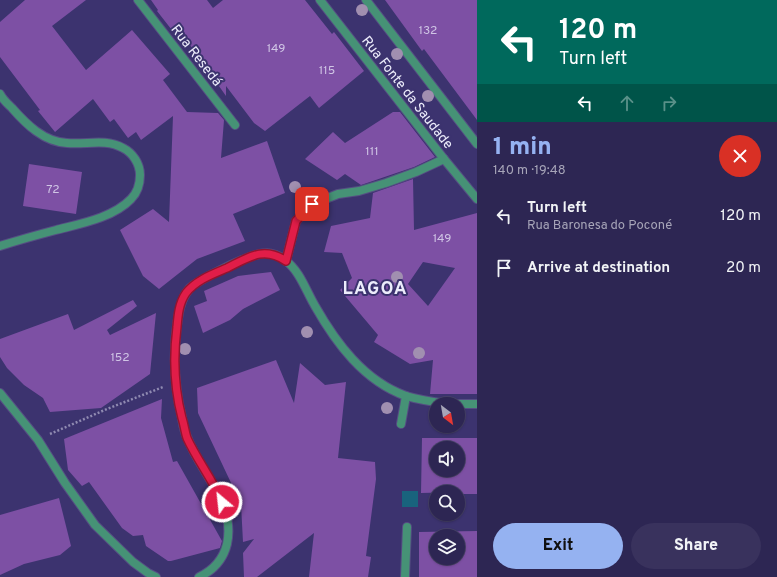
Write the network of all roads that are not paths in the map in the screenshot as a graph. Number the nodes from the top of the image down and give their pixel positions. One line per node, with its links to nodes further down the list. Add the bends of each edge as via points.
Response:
1 (138, 0): 5 (street, Rua Resedá)
2 (320, 0): 7 (street, Rua Fonte da Saudade)
3 (366, 0): 6 (street, Rua Fonte da Saudade)
4 (0, 94): 9 (street, via 27,125 52,140 66,144 106,142 124,148 135,158 140,167 140,176 138,189 131,200 118,209 88,222)
5 (235, 125)
6 (477, 144)
7 (444, 159): 8 (street, Rua Fonte da Saudade); 10 (street, via 386,183 338,194 312,204 296,221)
8 (477, 199)
9 (0, 246)
10 (286, 261): 12 (street, via 296,271 326,325 348,356 377,380); 19 (street, via 270,254 250,257 191,287 183,298 179,310 174,353 178,402 187,437 226,510 229,537 222,559)
11 (0, 393): 18 (street, via 38,440 95,525 133,562)
12 (406, 396): 13 (street); 16 (street)
13 (429, 401)
14 (465, 404): 15 (street)
15 (477, 404)
16 (401, 424)
17 (407, 527): 20 (street)
18 (156, 577)
19 (199, 577)
20 (405, 577)

